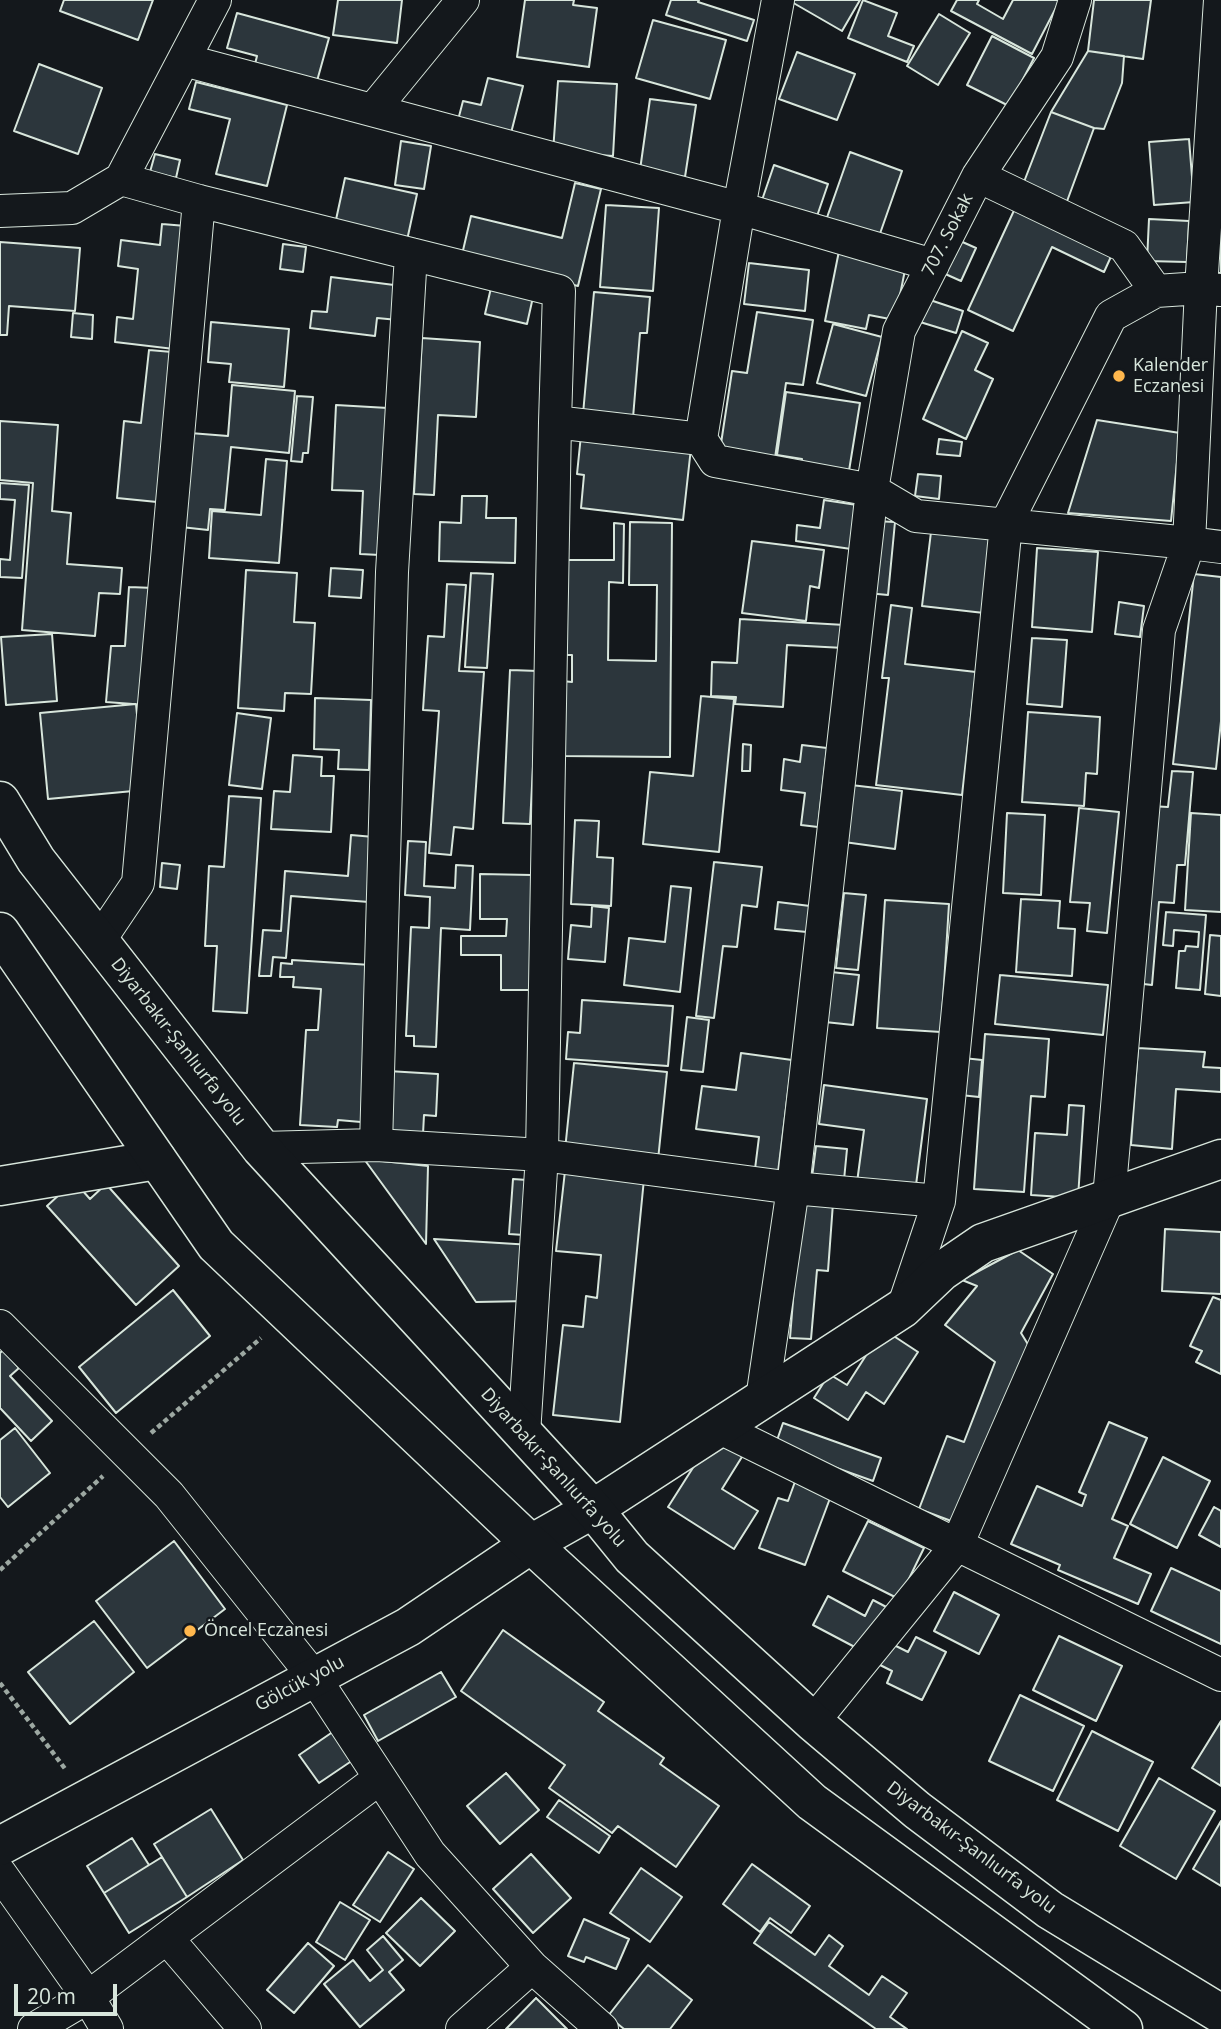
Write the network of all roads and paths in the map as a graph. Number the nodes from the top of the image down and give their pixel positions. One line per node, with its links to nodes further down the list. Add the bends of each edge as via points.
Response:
1 (215, 0): 7 (street)
2 (463, 0): 8 (street)
3 (778, 0): 12 (street)
4 (1075, 0): 9 (street, 707. Sokak, via 1057,57)
5 (1220, 0): 6 (street)
6 (1219, 49): 16 (street)
7 (184, 60): 8 (street); 10 (street)
8 (373, 110): 12 (street)
9 (978, 176): 15 (street, 707. Sokak); 17 (street, via 1124,246)
10 (121, 179): 11 (street); 13 (street, via 72,208)
11 (198, 201): 14 (street); 26 (street, via 138,883)
12 (739, 208): 15 (street); 19 (street)
13 (0, 211)
14 (411, 254): 18 (street, via 559,291); 27 (street, via 392,572)
15 (933, 265): 20 (street, 707. Sokak, via 900,331)
16 (1211, 289): 17 (street); 22 (street)
17 (1156, 291): 21 (street, via 1111,316)
18 (555, 422): 19 (street); 29 (street)
19 (701, 439): 20 (street, via 715,461)
20 (872, 490): 21 (street, via 916,516); 33 (street, 707. Sokak)
21 (1006, 524): 22 (street); 35 (street)
22 (1189, 543): 23 (street); 34 (street, via 1159,630)
23 (1221, 547)
24 (0, 801): 26 (main road, Diyarbakır-Şanlıurfa yolu, via 36,860)
25 (0, 932): 31 (main road)
26 (99, 941): 28 (main road, Diyarbakır-Şanlıurfa yolu)
27 (376, 1145): 28 (street); 29 (street)
28 (261, 1148): 40 (main road, Diyarbakır-Şanlıurfa yolu)
29 (542, 1155): 33 (street); 40 (street)
30 (1221, 1159): 34 (main road, Gölcük yolu)
31 (158, 1160): 32 (main road); 42 (main road, via 216,1245)
32 (0, 1186)
33 (793, 1188): 35 (street); 38 (street, 707. Sokak)
34 (1108, 1198): 36 (main road, Gölcük yolu, via 983,1243 942,1271); 43 (street)
35 (939, 1201): 36 (street)
36 (903, 1308): 38 (main road, Gölcük yolu)
37 (0, 1325): 45 (street, via 169,1495)
38 (762, 1399): 39 (main road, Gölcük yolu)
39 (718, 1427): 41 (main road, Gölcük yolu); 43 (street)
40 (524, 1433): 41 (main road, Diyarbakır-Şanlıurfa yolu)
41 (593, 1508): 42 (main road, Gölcük yolu); 47 (main road, Diyarbakır-Şanlıurfa yolu, via 632,1558)
42 (531, 1544): 45 (main road, Gölcük yolu, via 408,1627); 61 (main road, via 812,1802)
43 (957, 1545): 44 (street); 47 (street)
44 (1219, 1670)
45 (314, 1677): 48 (street); 49 (main road, Gölcük yolu)
46 (0, 1683): 49 (path)
47 (813, 1722): 55 (main road, Diyarbakır-Şanlıurfa yolu, via 917,1810 1050,1910)
48 (380, 1778): 52 (street); 53 (street, via 430,1854)
49 (88, 1798): 50 (main road, Gölcük yolu)
50 (0, 1846)
51 (0, 1872): 54 (street)
52 (167, 1938): 54 (street); 58 (street)
53 (532, 1967): 59 (street); 60 (street)
54 (88, 1997): 56 (street); 57 (street)
55 (1221, 2014)
56 (34, 2029)
57 (107, 2029)
58 (245, 2029)
59 (462, 2029)
60 (602, 2029)
61 (1123, 2029)

